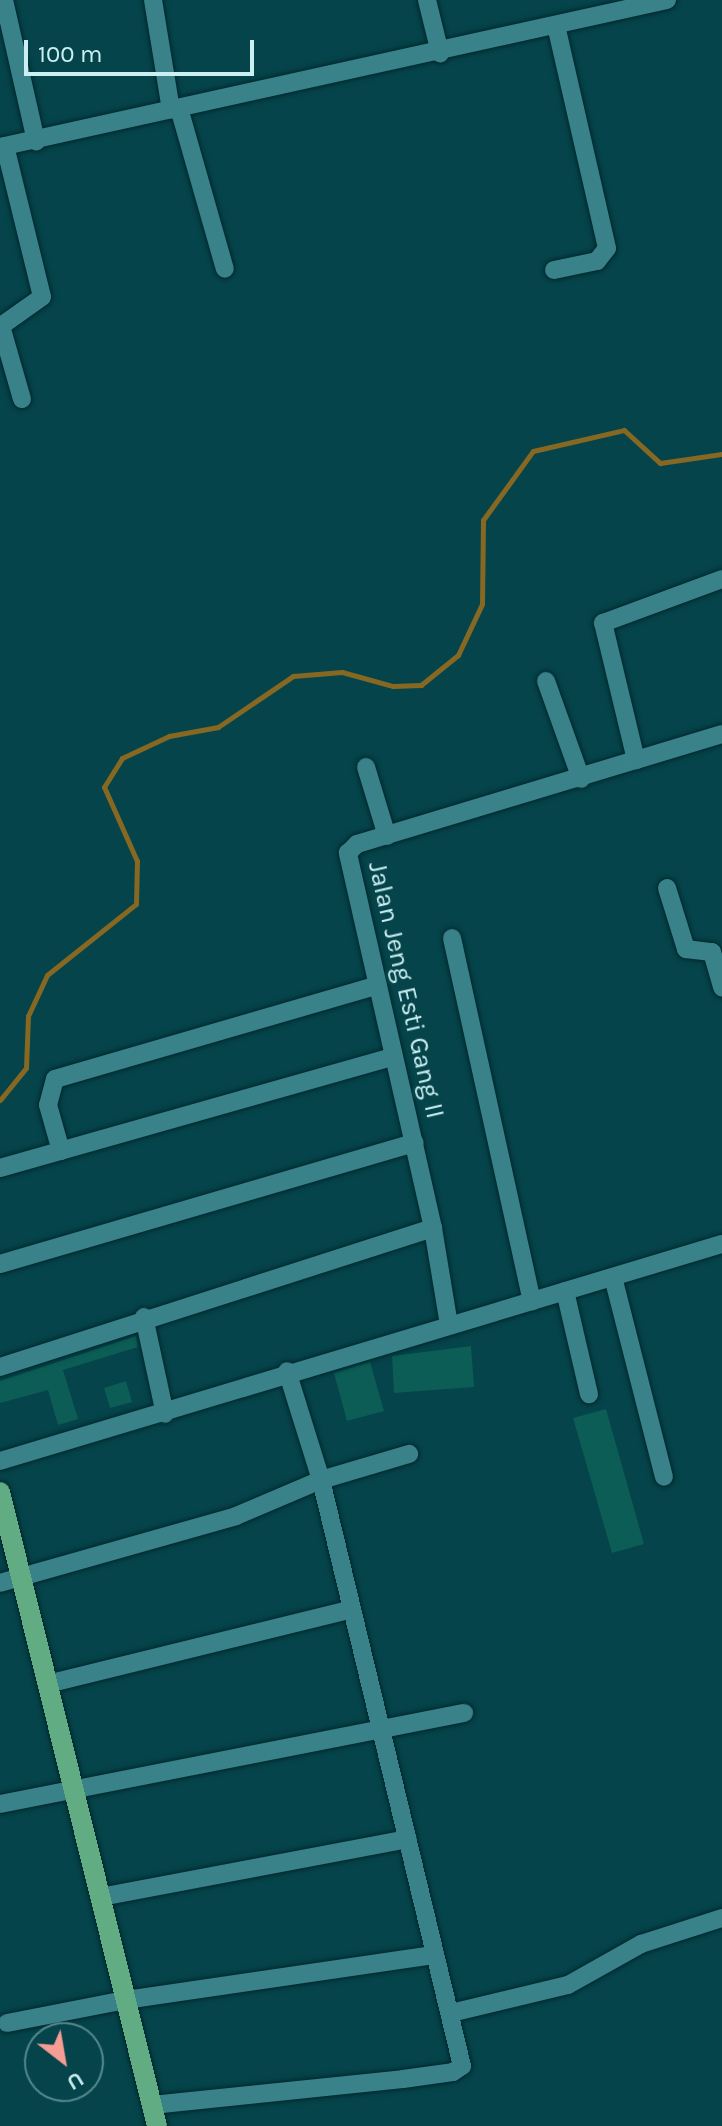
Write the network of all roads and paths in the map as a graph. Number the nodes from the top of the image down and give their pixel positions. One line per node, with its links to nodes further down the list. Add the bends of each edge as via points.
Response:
1 (4, 0): 8 (street)
2 (153, 0): 7 (street)
3 (427, 0): 6 (street)
4 (667, 0): 5 (street)
5 (556, 26): 6 (street); 11 (street, via 607,248 597,261)
6 (440, 53): 7 (street)
7 (175, 109): 8 (street); 10 (street)
8 (36, 141): 9 (street)
9 (2, 147): 12 (street, via 42,297)
10 (225, 269)
11 (554, 270)
12 (0, 326): 13 (street)
13 (22, 399)
14 (722, 579): 17 (street, via 603,623)
15 (546, 681): 19 (street)
16 (722, 734): 17 (street, Jalan Jeng Esti Gang II)
17 (636, 760): 19 (street, Jalan Jeng Esti Gang II)
18 (366, 767): 20 (street)
19 (581, 779): 20 (street, Jalan Jeng Esti Gang II)
20 (387, 836): 23 (street, Jalan Jeng Esti Gang II, via 357,844 348,853)
21 (667, 888): 24 (street, via 686,949 712,952)
22 (452, 938): 34 (street)
23 (378, 985): 25 (street, Jalan Jeng Esti Gang II); 27 (street, via 55,1079 48,1105)
24 (722, 988)
25 (391, 1057): 26 (street, Jalan Jeng Esti Gang II); 27 (street)
26 (415, 1143): 29 (street, Jalan Jeng Esti Gang II); 31 (street)
27 (61, 1151): 28 (street)
28 (0, 1168)
29 (433, 1228): 35 (street); 36 (street, Jalan Jeng Esti Gang II)
30 (722, 1244): 32 (street)
31 (0, 1264)
32 (613, 1277): 33 (street); 43 (street)
33 (565, 1291): 34 (street); 39 (street)
34 (532, 1301): 36 (street)
35 (144, 1317): 37 (street); 40 (street)
36 (449, 1325): 38 (street)
37 (0, 1367)
38 (287, 1371): 40 (street); 44 (street)
39 (589, 1394)
40 (165, 1414): 42 (street)
41 (409, 1454): 44 (street)
42 (0, 1461)
43 (664, 1477)
44 (321, 1480): 46 (street, via 236,1516); 47 (street)
45 (0, 1492): 46 (main road)
46 (10, 1580): 48 (main road)
47 (349, 1610): 48 (street); 50 (street)
48 (47, 1684): 51 (main road)
49 (464, 1713): 50 (street)
50 (380, 1729): 51 (street); 53 (street)
51 (73, 1787): 52 (street); 54 (main road)
52 (0, 1804)
53 (408, 1839): 54 (street); 56 (street)
54 (101, 1897): 57 (main road)
55 (722, 1918): 58 (street, via 641,1944 568,1985)
56 (435, 1955): 57 (street); 58 (street)
57 (125, 2000): 59 (street); 60 (main road)
58 (451, 2013): 60 (street, via 462,2066 453,2072)
59 (7, 2023)
60 (152, 2105): 61 (main road)
61 (157, 2126)

